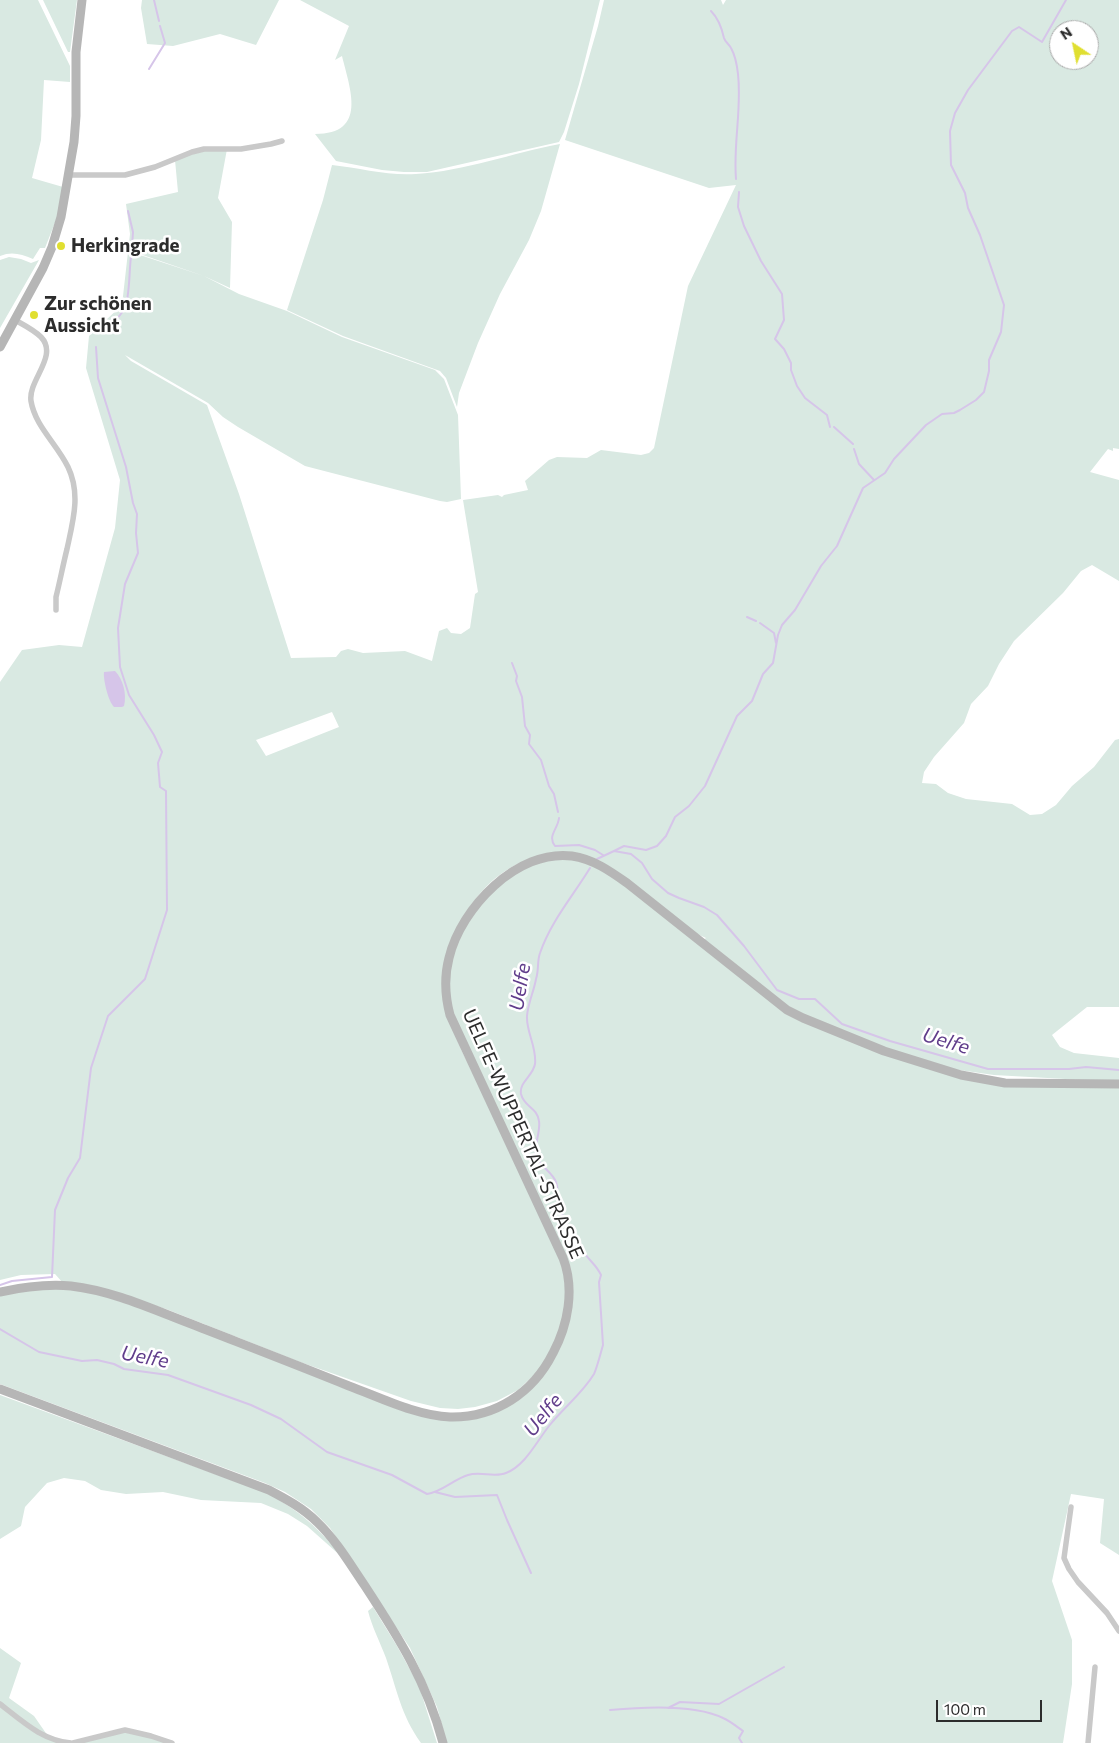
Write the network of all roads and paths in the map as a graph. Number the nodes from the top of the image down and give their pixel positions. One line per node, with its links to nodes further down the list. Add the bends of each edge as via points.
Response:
1 (82, 0): 3 (main road)
2 (282, 141): 3 (street, via 240,149 204,149 125,175)
3 (70, 175): 4 (main road, via 52,247)
4 (15, 320): 5 (main road); 6 (street, via 38,334 45,343 45,359 34,381 31,399 38,420 68,468 76,494)
5 (0, 347)
6 (56, 610)
7 (1119, 1084): 8 (main road, UELFE-WUPPERTAL-STRASSE, via 990,1081 875,1048 787,1010 606,869 570,856 542,858 524,864 507,876 471,914 451,952 445,983 450,1015 568,1272 568,1308 557,1345 544,1369 519,1396 488,1412 441,1416 375,1396 104,1292 51,1285)
8 (0, 1292)
9 (0, 1389): 16 (main road, via 269,1490 303,1510 335,1543 406,1650 428,1694)
10 (1071, 1507): 11 (street, via 1064,1558 1078,1582)
11 (1119, 1631)
12 (1095, 1667): 17 (street)
13 (0, 1704): 14 (street, via 42,1735)
14 (72, 1743): 15 (street, via 125,1730)
15 (172, 1743)
16 (443, 1743)
17 (1088, 1743)

